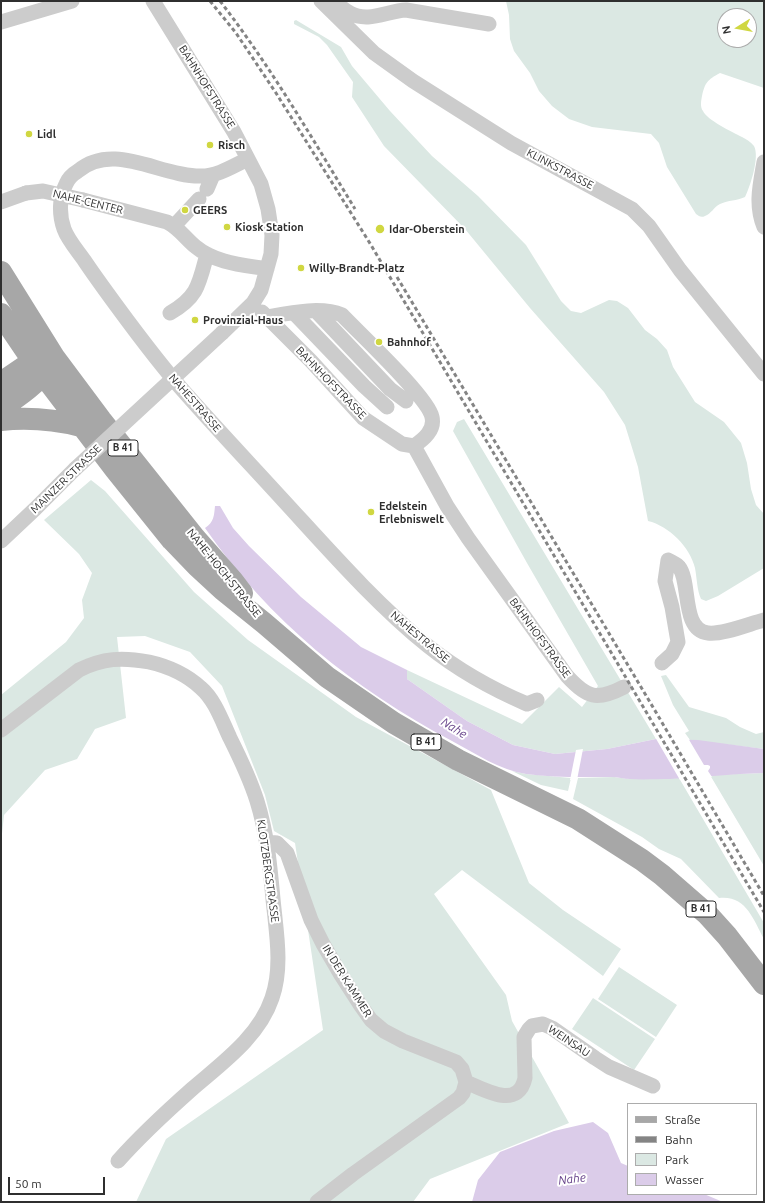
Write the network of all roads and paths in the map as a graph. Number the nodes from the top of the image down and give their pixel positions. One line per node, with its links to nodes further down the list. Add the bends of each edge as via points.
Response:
1 (72, 1): 5 (street)
2 (153, 1): 7 (street, BAHNHOFSTRASSE)
3 (321, 1): 23 (street, KLINKSTRASSE, via 374,53 413,81 511,143 632,208 649,226 680,270)
4 (334, 1): 6 (street, via 349,12 362,17 406,10)
5 (1, 22)
6 (489, 24)
7 (248, 159): 9 (street, NAHESTRASSE); 14 (street, BAHNHOFSTRASSE, via 261,184 268,209 272,254)
8 (764, 162): 12 (street, via 758,202)
9 (213, 175): 11 (street, via 203,194); 37 (street, NAHESTRASSE, via 187,175 108,158 84,165 66,183 62,194 60,205 64,230 141,339 186,394 376,599 452,663 527,704)
10 (1, 202): 11 (street, NAHE-CENTER, bridge, via 26,193 43,191 167,222)
11 (174, 226): 13 (street, NAHE-CENTER, via 195,247)
12 (764, 227)
13 (207, 254): 14 (street, NAHE-CENTER, via 221,260); 18 (street, via 196,291 182,306)
14 (267, 269): 16 (street, BAHNHOFSTRASSE, via 261,290)
15 (1, 272): 22 (main road, NAHE-HOCH-STRASSE / B 41)
16 (253, 303): 21 (street, BAHNHOFSTRASSE); 32 (street, MAINZER STRASSE, bridge)
17 (316, 311): 19 (street); 25 (street, via 390,389); 26 (street, via 342,315)
18 (170, 313)
19 (294, 313): 21 (street); 28 (street, via 364,386)
20 (1, 314): 22 (main road, NAHE-HOCH-STRASSE / B 41)
21 (273, 316): 28 (street, BAHNHOFSTRASSE, via 311,361)
22 (43, 364): 24 (main road); 27 (main road, via 25,391); 30 (main road, NAHE-HOCH-STRASSE / B 41); 34 (main road, NAHE-HOCH-STRASSE / B 41, via 144,475 232,580)
23 (764, 374)
24 (1, 383)
25 (406, 401): 26 (street); 28 (street)
26 (425, 403): 31 (street, via 432,416 432,425 430,432)
27 (1, 408)
28 (374, 413): 31 (street, BAHNHOFSTRASSE, via 402,444)
29 (1, 420): 30 (main road, via 38,418)
30 (81, 426): 34 (main road, NAHE-HOCH-STRASSE / B 41, via 172,540 222,590)
31 (414, 446): 36 (street, BAHNHOFSTRASSE, via 468,538 567,676 592,696 603,696)
32 (1, 541)
33 (764, 620): 35 (street, via 718,633 701,631 690,615 684,579 679,566 668,560 665,581 678,642 672,654)
34 (264, 623): 40 (main road, B 41, via 327,677 394,723 458,760 578,819 642,860 708,915)
35 (662, 664)
36 (624, 687)
37 (537, 700)
38 (1, 730): 39 (street, KLOTZBERGSTRASSE, via 79,670 92,663 107,660 139,660 166,668 184,676 210,698 257,800)
39 (267, 842): 41 (street, IN DER KAMMER, via 277,843 287,853 311,920 341,975 372,1020 384,1031 403,1041 456,1062 462,1069); 43 (street, KLOTZBERGSTRASSE, via 278,958 277,980 266,1012 252,1035 142,1134)
40 (764, 984)
41 (466, 1082): 42 (street, WEINSAU, via 505,1096 518,1091 525,1078 524,1037 532,1026 543,1024 609,1067); 44 (street, via 459,1098)
42 (653, 1086)
43 (118, 1161)
44 (317, 1202)

